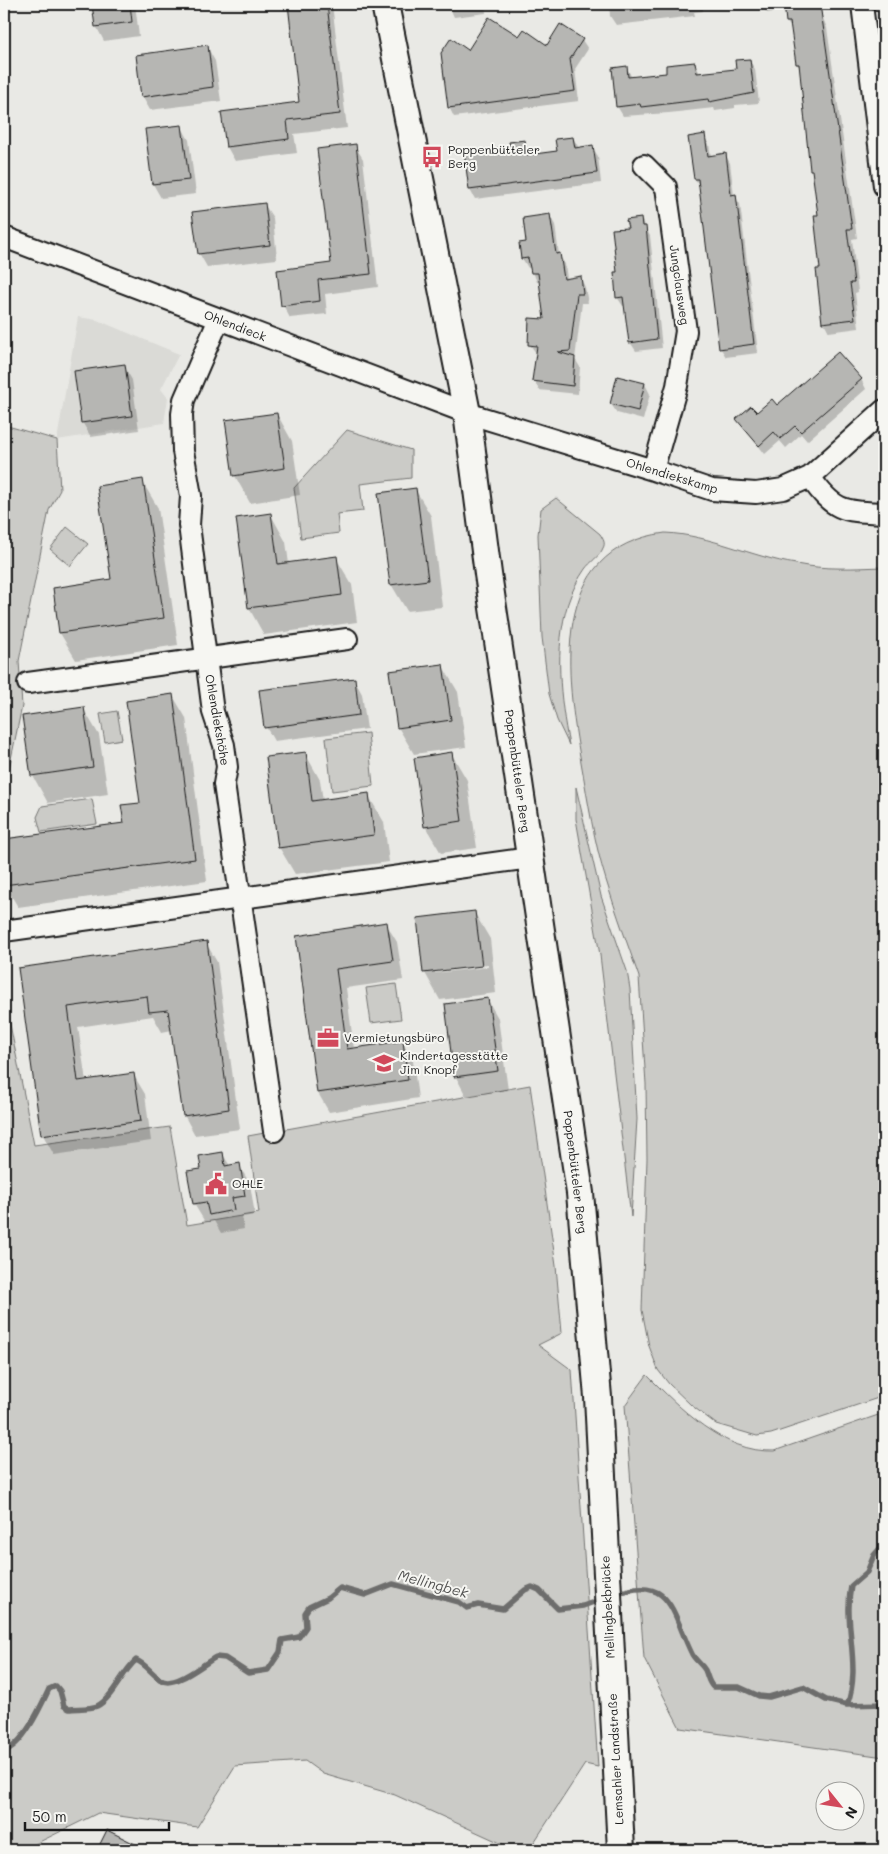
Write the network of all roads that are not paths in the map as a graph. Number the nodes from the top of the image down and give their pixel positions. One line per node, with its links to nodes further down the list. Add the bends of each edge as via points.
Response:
1 (385, 4): 8 (main road, Poppenbütteler Berg)
2 (862, 4): 4 (street)
3 (644, 165): 9 (street, Jungclausweg, via 666,187 686,331 677,386)
4 (884, 186)
5 (4, 237): 6 (street, Ohlendieck)
6 (219, 319): 8 (street, Ohlendieck); 13 (street, Ohlendiekshöhe, via 184,400 181,423 190,496 189,525)
7 (884, 410): 10 (street, Ohlendiekskamp)
8 (467, 414): 9 (street, Ohlendiekskamp); 15 (main road, Poppenbütteler Berg)
9 (653, 470): 10 (street, Ohlendiekskamp, via 730,493 783,489)
10 (810, 477): 11 (street, via 834,506 855,512)
11 (884, 513)
12 (347, 640): 13 (street)
13 (207, 658): 14 (street); 16 (street, Ohlendiekshöhe, via 213,712 224,745 227,768 224,784)
14 (28, 683)
15 (530, 858): 16 (street); 19 (main road, Poppenbütteler Berg, via 580,1193 598,1397)
16 (241, 898): 17 (street); 18 (street, Ohlendiekshöhe)
17 (4, 931)
18 (274, 1130)
19 (605, 1545): 20 (main road, Mellingbekbrücke)
20 (612, 1669): 21 (main road, Lemsahler Landstraße)
21 (621, 1850)

